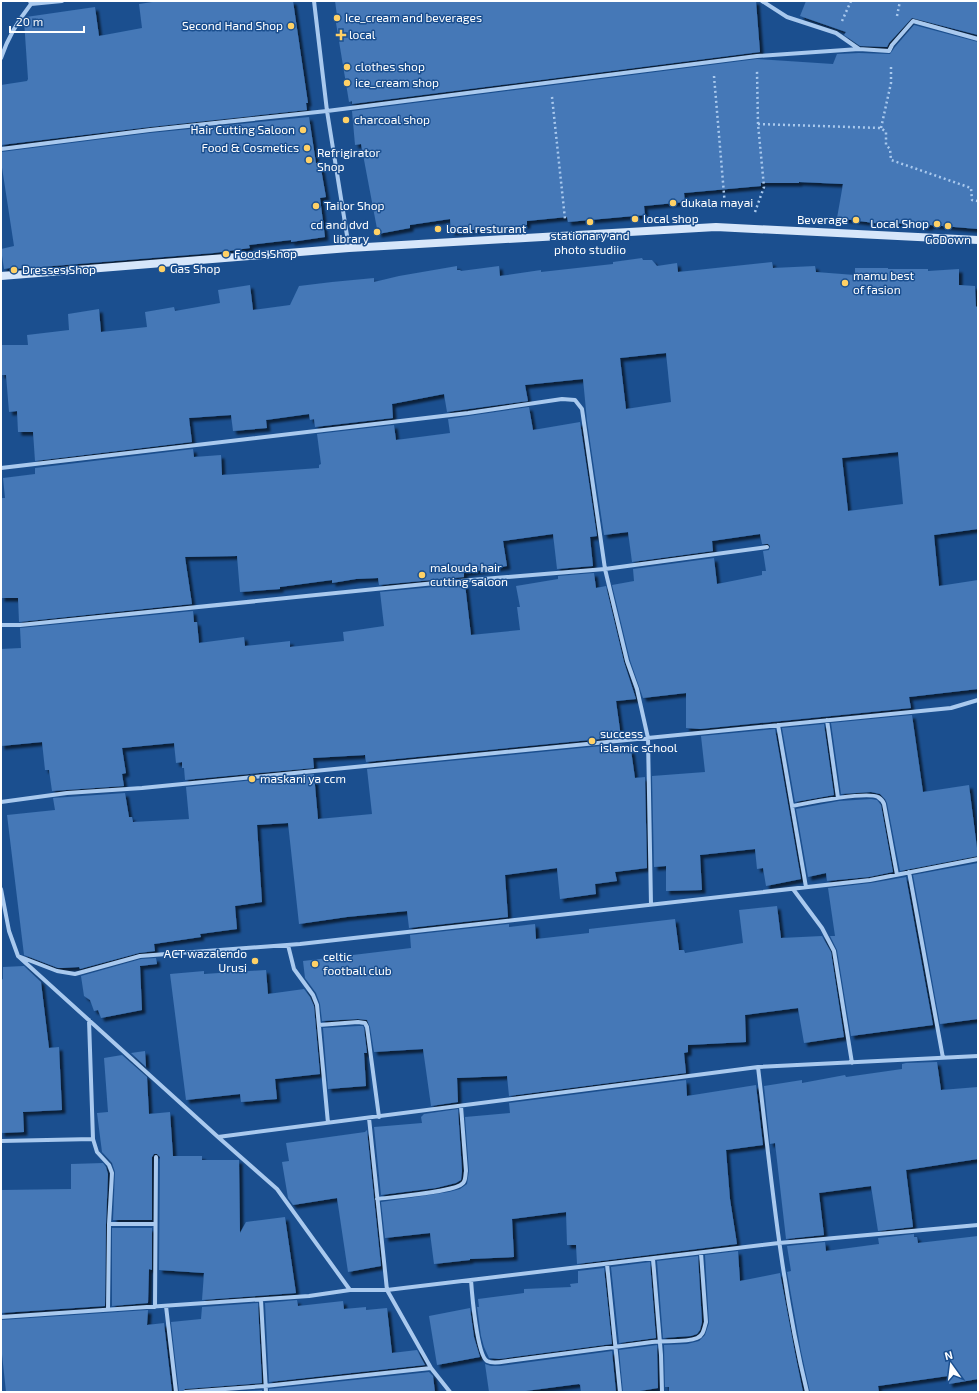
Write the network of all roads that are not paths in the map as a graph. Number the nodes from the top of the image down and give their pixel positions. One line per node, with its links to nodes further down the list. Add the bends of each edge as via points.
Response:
1 (62, 1): 4 (street)
2 (314, 1): 8 (street)
3 (762, 1): 6 (street, via 787,17 836,33)
4 (31, 3): 7 (street, via 17,22)
5 (978, 39): 6 (street, via 913,22 889,51)
6 (859, 49): 8 (street, via 757,56)
7 (1, 58)
8 (327, 111): 9 (street); 11 (street)
9 (1, 149)
10 (978, 240): 11 (main road, via 716,227)
11 (349, 248): 12 (main road)
12 (1, 276)
13 (1, 468): 15 (street, via 468,413 562,399 575,400 582,409)
14 (767, 547): 15 (street)
15 (605, 569): 16 (street); 20 (street)
16 (1, 625)
17 (978, 700): 18 (street, via 951,708)
18 (827, 720): 19 (street); 21 (street)
19 (778, 725): 20 (street); 23 (street)
20 (648, 738): 22 (street, via 67,793); 30 (street)
21 (838, 798): 23 (street); 26 (street, via 871,796 882,800)
22 (1, 802)
23 (792, 806): 27 (street)
24 (978, 859): 25 (street)
25 (909, 872): 26 (street); 36 (street)
26 (897, 874): 27 (street, via 870,880)
27 (806, 887): 29 (street)
28 (1, 889): 32 (street, via 8,931)
29 (793, 889): 30 (street); 37 (street, via 822,928 834,951)
30 (651, 905): 31 (street)
31 (288, 945): 32 (street, via 140,956 74,974 57,971); 34 (street, via 294,969 313,995 317,1005)
32 (18, 956): 33 (street)
33 (89, 1020): 43 (street); 44 (street)
34 (319, 1024): 40 (street, via 365,1023); 42 (street)
35 (978, 1056): 36 (street)
36 (944, 1058): 37 (street)
37 (852, 1062): 38 (street)
38 (758, 1067): 39 (street); 51 (street)
39 (461, 1106): 40 (street); 47 (street, via 466,1171 464,1183 455,1188)
40 (379, 1116): 41 (street)
41 (369, 1118): 42 (street); 47 (street)
42 (328, 1123): 43 (street)
43 (218, 1137): 56 (street, via 277,1189)
44 (93, 1139): 45 (street); 48 (street, via 97,1152 109,1165 112,1173)
45 (1, 1141)
46 (156, 1157): 49 (street)
47 (378, 1199): 57 (street)
48 (109, 1224): 49 (street); 61 (street)
49 (155, 1224): 60 (street)
50 (978, 1225): 51 (street)
51 (779, 1244): 52 (street); 73 (street, via 796,1346)
52 (701, 1253): 53 (street); 63 (street, via 706,1322 703,1332 699,1337 692,1339)
53 (653, 1259): 54 (street); 63 (street)
54 (607, 1264): 55 (street); 64 (street)
55 (470, 1280): 57 (street); 64 (street, via 478,1342 482,1356 492,1363)
56 (350, 1290): 57 (street); 58 (street)
57 (387, 1290): 65 (street)
58 (261, 1300): 59 (street); 66 (street)
59 (166, 1306): 60 (street); 67 (street)
60 (155, 1307): 61 (street)
61 (108, 1310): 62 (street)
62 (1, 1317)
63 (660, 1341): 64 (street); 72 (street)
64 (615, 1346): 71 (street)
65 (431, 1368): 66 (street); 70 (street)
66 (265, 1386): 68 (street); 69 (street)
67 (176, 1392)
68 (185, 1392)
69 (266, 1392)
70 (450, 1392)
71 (620, 1392)
72 (662, 1392)
73 (807, 1392)

